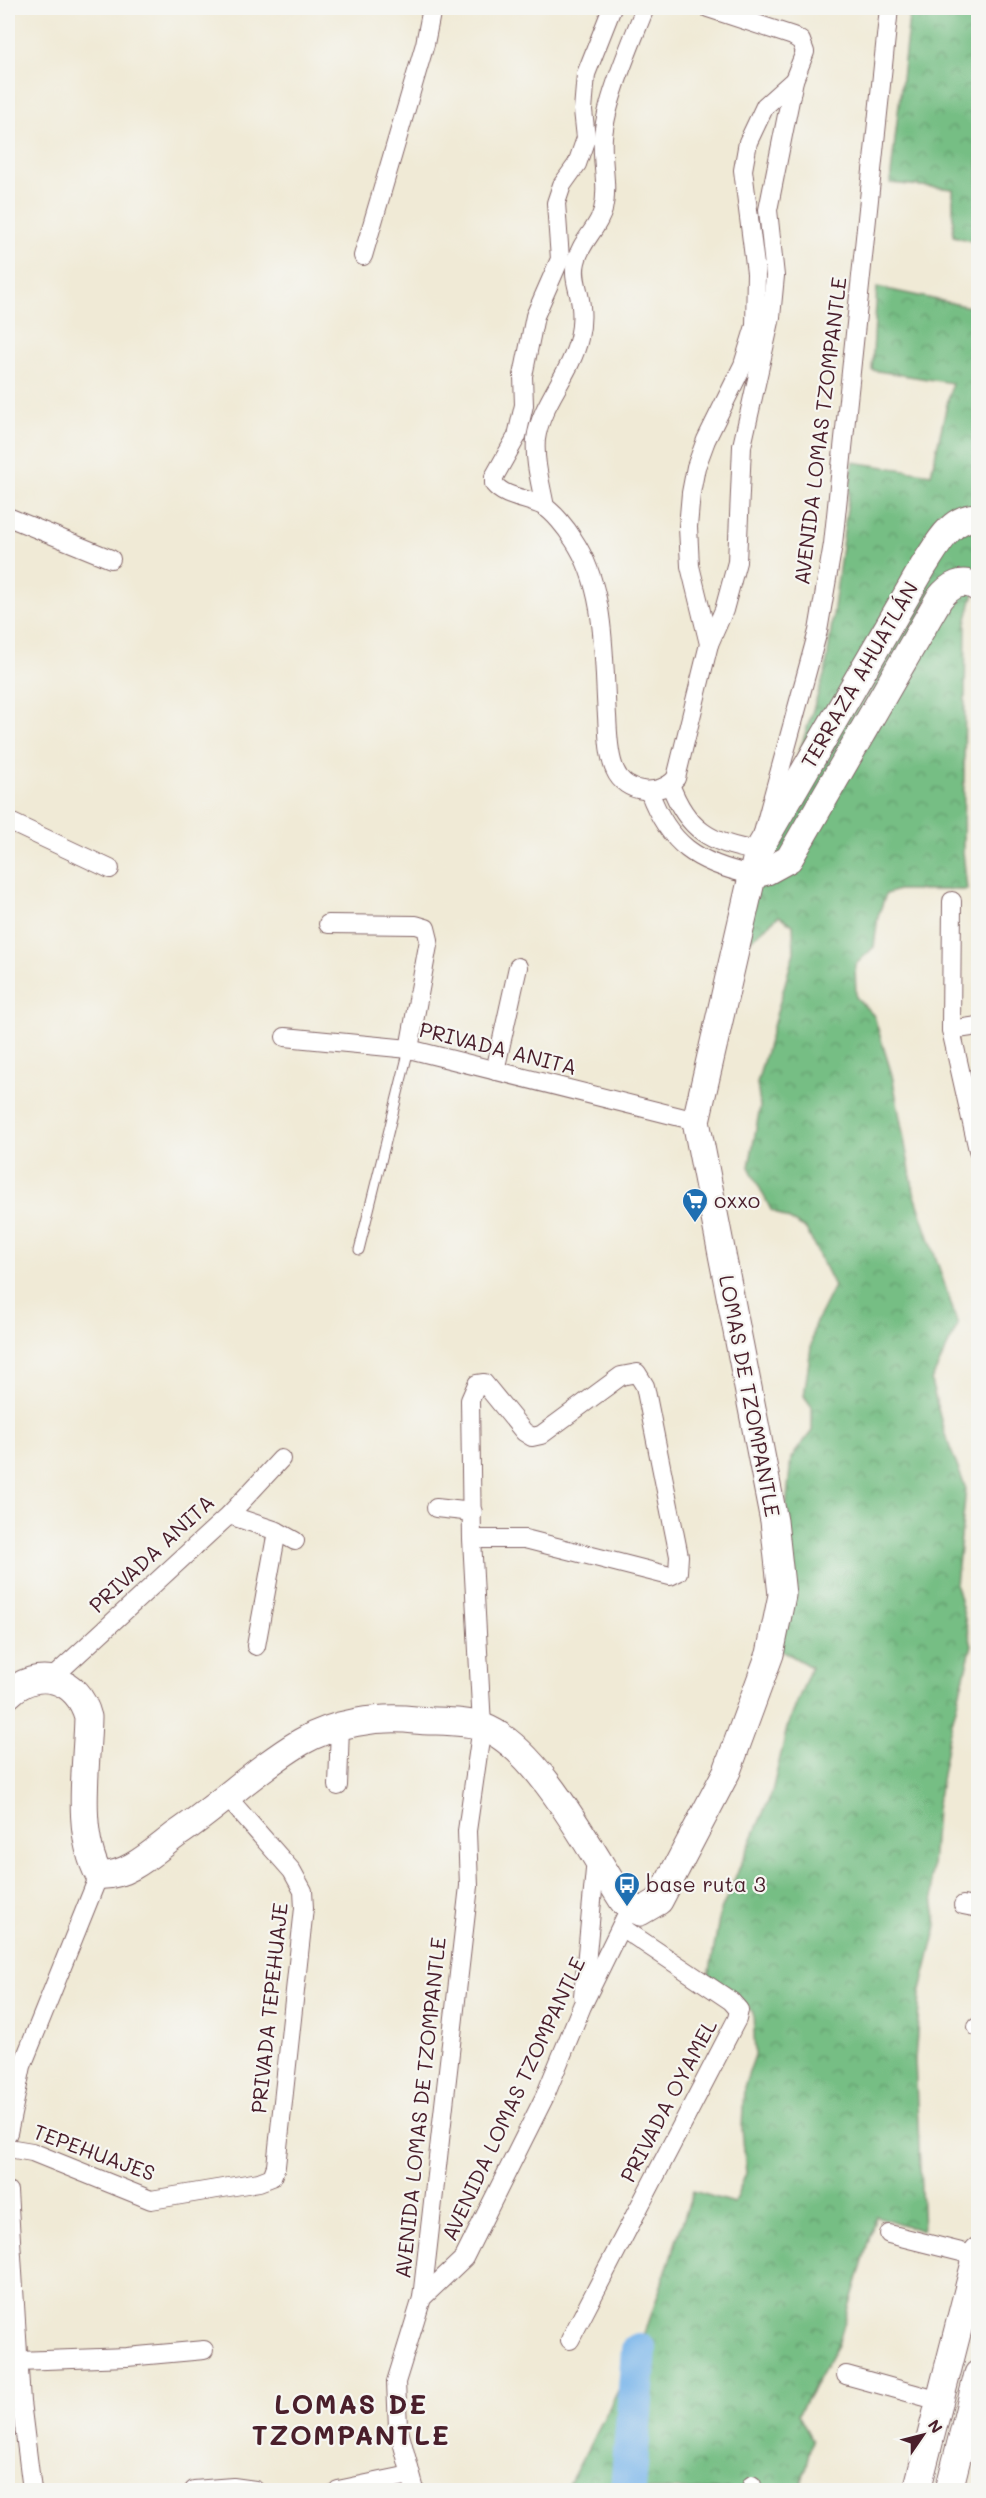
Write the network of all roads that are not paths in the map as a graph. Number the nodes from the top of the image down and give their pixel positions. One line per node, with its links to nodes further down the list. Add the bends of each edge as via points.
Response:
1 (432, 8): 8 (street)
2 (612, 8): 7 (street, via 586,74 583,110)
3 (645, 8): 7 (street)
4 (708, 8): 6 (street, via 801,41 805,52)
5 (890, 8): 22 (street, AVENIDA LOMAS TZOMPANTLE, via 833,544 818,631)
6 (794, 80): 10 (street, via 765,106 748,142 744,193); 11 (street, via 768,210)
7 (594, 138): 9 (street, via 562,185 556,203); 9 (street, via 606,185 602,212)
8 (363, 256)
9 (568, 260): 12 (street, via 535,316); 13 (street, via 582,308 579,338)
10 (756, 273): 11 (street); 19 (street, via 755,326 743,365 706,440 691,493 690,567)
11 (776, 276): 19 (street, via 742,446 737,562 724,610)
12 (517, 436): 13 (street); 14 (street, via 494,477 494,484 499,491)
13 (536, 438): 14 (street)
14 (545, 507): 20 (street, via 573,538 594,585 614,769 630,786)
15 (8, 517): 17 (street)
16 (978, 517): 22 (street, TERRAZA AHUATLÁN, via 949,529 923,567)
17 (111, 559)
18 (978, 588): 22 (street, TERRAZA AHUATLÁN, via 963,583 942,594 789,859 767,871)
19 (709, 644): 20 (street, via 676,778)
20 (659, 788): 22 (street, via 657,812 683,847 721,868)
21 (8, 821): 23 (street)
22 (755, 863): 32 (street, LOMAS DE TZOMPANTLE)
23 (110, 869)
24 (952, 901): 28 (street)
25 (328, 924): 30 (street, via 426,928 429,940)
26 (518, 967): 31 (street)
27 (978, 1026): 28 (street)
28 (951, 1030): 33 (street)
29 (285, 1037): 30 (street, PRIVADA ANITA)
30 (409, 1050): 31 (street, PRIVADA ANITA); 34 (lane)
31 (495, 1071): 32 (street, PRIVADA ANITA)
32 (696, 1121): 51 (street, LOMAS DE TZOMPANTLE, via 774,1521 782,1595 770,1654 727,1771 659,1901)
33 (978, 1150)
34 (359, 1250)
35 (281, 1459): 38 (street, PRIVADA ANITA)
36 (436, 1508): 37 (street)
37 (473, 1512): 40 (street, AVENIDA LOMAS DE TZOMPANTLE); 40 (street, AVENIDA LOMAS DE TZOMPANTLE, via 470,1400 477,1383 490,1388 532,1437 541,1435 621,1376 637,1373 645,1386 679,1556 678,1572 670,1576 525,1539)
38 (229, 1515): 39 (street); 43 (street, PRIVADA ANITA)
39 (277, 1531): 41 (street); 42 (street)
40 (472, 1539): 46 (street, AVENIDA LOMAS DE TZOMPANTLE)
41 (295, 1541)
42 (256, 1647)
43 (51, 1679): 44 (street, via 25,1683); 50 (street, via 66,1684 85,1704 85,1828 91,1862)
44 (8, 1695)
45 (340, 1726): 46 (street, via 405,1719); 47 (street); 48 (street, via 300,1742)
46 (482, 1726): 49 (street, via 529,1760); 59 (street, AVENIDA LOMAS DE TZOMPANTLE, via 467,1832 469,1886)
47 (338, 1785)
48 (227, 1797): 50 (street, via 129,1868 109,1876); 55 (street, PRIVADA TEPEHUAJE, via 292,1871 303,1891)
49 (596, 1859): 51 (street); 52 (street)
50 (99, 1875): 53 (street, via 22,2066)
51 (631, 1916): 52 (street, AVENIDA LOMAS TZOMPANTLE); 60 (street, PRIVADA OYAMEL, via 663,1953 739,2010)
52 (582, 2006): 59 (street, AVENIDA LOMAS TZOMPANTLE, via 545,2096 464,2258)
53 (8, 2133)
54 (8, 2148): 55 (street, TEPEHUAJES, via 32,2152 151,2200)
55 (272, 2177)
56 (8, 2192): 62 (street)
57 (888, 2234): 58 (street)
58 (978, 2253): 65 (street)
59 (422, 2298): 67 (street, AVENIDA LOMAS DE TZOMPANTLE, via 396,2382 398,2427)
60 (570, 2340)
61 (204, 2350): 62 (street)
62 (18, 2361): 66 (street)
63 (978, 2374): 74 (street)
64 (846, 2375): 65 (street)
65 (940, 2401): 73 (street)
66 (14, 2402): 69 (street)
67 (412, 2482): 72 (street)
68 (233, 2489): 70 (street); 71 (street)
69 (32, 2490)
70 (194, 2490)
71 (255, 2490)
72 (338, 2490)
73 (917, 2490)
74 (949, 2490)

